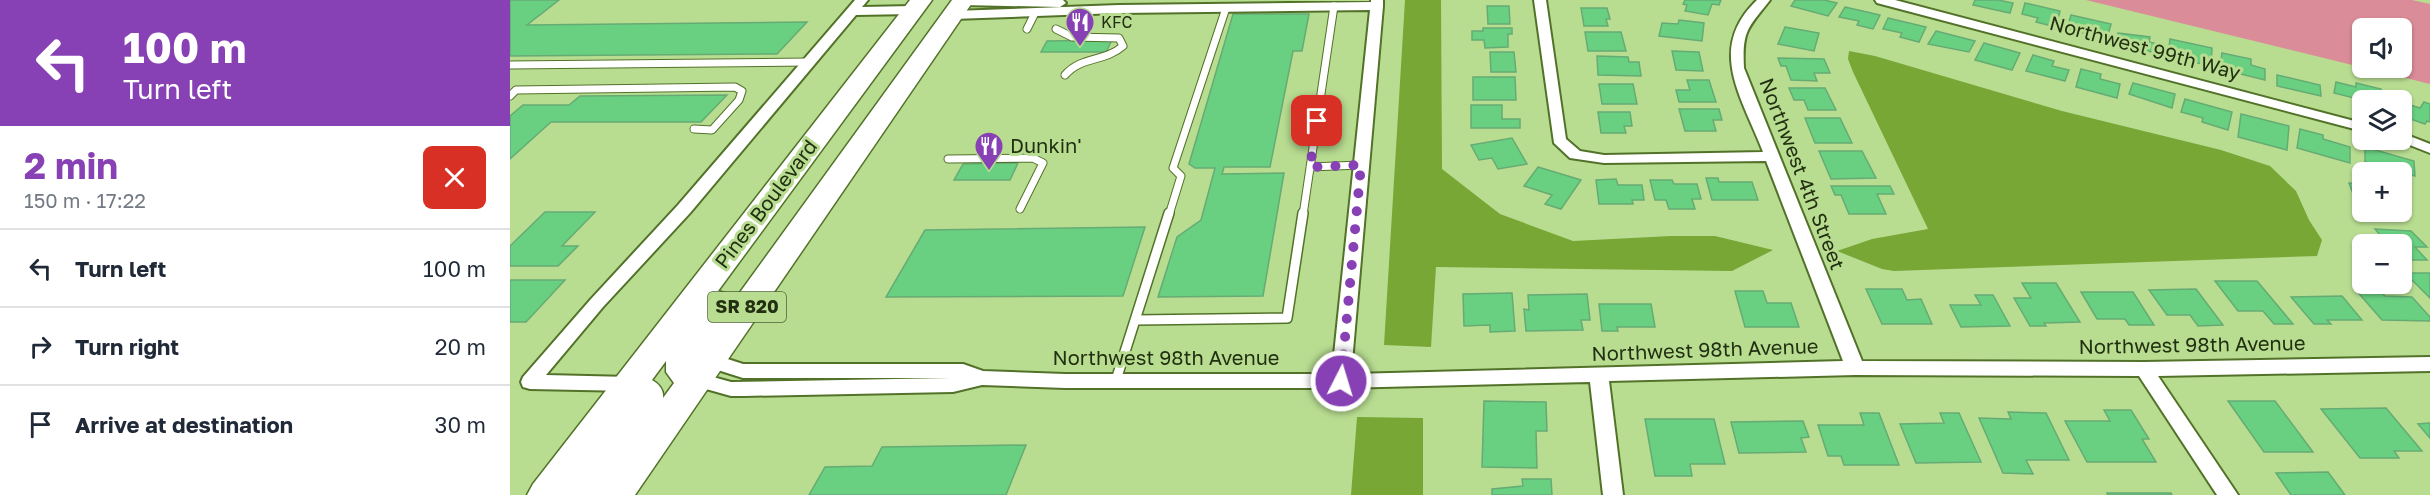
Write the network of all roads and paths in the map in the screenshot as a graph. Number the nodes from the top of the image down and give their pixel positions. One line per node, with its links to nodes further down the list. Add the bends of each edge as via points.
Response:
1 (1540, 0): 23 (street, via 1559,140 1575,155 1604,159)
2 (1764, 0): 23 (street, Northwest 4th Street, via 1749,14 1736,41 1737,68)
3 (1881, 0): 19 (street, Northwest 99th Way)
4 (1377, 3): 8 (street); 26 (street)
5 (956, 4): 10 (street, via 1053,1); 11 (street); 25 (highway, SR 820)
6 (917, 5): 7 (street); 18 (highway, Pines Boulevard / SR 820); 25 (highway, via 923,17 922,27 856,123 847,148)
7 (857, 6): 14 (street)
8 (1334, 6): 9 (street); 27 (lane)
9 (1226, 8): 10 (street); 29 (lane, via 1173,168 1181,176)
10 (1099, 10): 11 (street)
11 (1035, 13): 12 (lane)
12 (1027, 29)
13 (1056, 29): 16 (lane, via 1072,37 1119,38 1123,46 1111,56 1079,61)
14 (809, 62): 15 (lane); 37 (street, via 530,382)
15 (510, 65)
16 (1065, 75)
17 (510, 96): 20 (lane, via 516,90 735,87 742,91 739,100 712,130)
18 (832, 117): 33 (highway, via 796,195 694,334 681,361 683,372); 37 (highway, Pines Boulevard / SR 820)
19 (2352, 124)
20 (694, 129)
21 (2412, 141): 22 (street)
22 (2430, 149)
23 (1772, 156): 31 (street, Northwest 4th Street)
24 (948, 159): 28 (lane, via 1033,158 1042,163)
25 (848, 164): 33 (highway, SR 820)
26 (1361, 165): 27 (lane); 36 (street)
27 (1310, 167): 29 (lane, via 1287,318)
28 (1020, 208)
29 (1136, 320): 35 (lane)
30 (2430, 364): 32 (street, Northwest 98th Avenue)
31 (1855, 368): 32 (street, Northwest 98th Avenue); 34 (street, Northwest 98th Avenue)
32 (2144, 369): 42 (street)
33 (702, 370): 35 (street, Northwest 98th Avenue, via 731,389 952,385 982,378); 40 (highway, SR 820)
34 (1599, 376): 36 (street, Northwest 98th Avenue); 41 (street)
35 (1116, 381): 36 (street, Northwest 98th Avenue)
36 (1341, 381)
37 (630, 384): 38 (highway, Pines Boulevard / SR 820); 39 (highway, via 646,393 644,413)
38 (546, 495)
39 (587, 495)
40 (614, 495)
41 (1613, 495)
42 (2228, 495)

